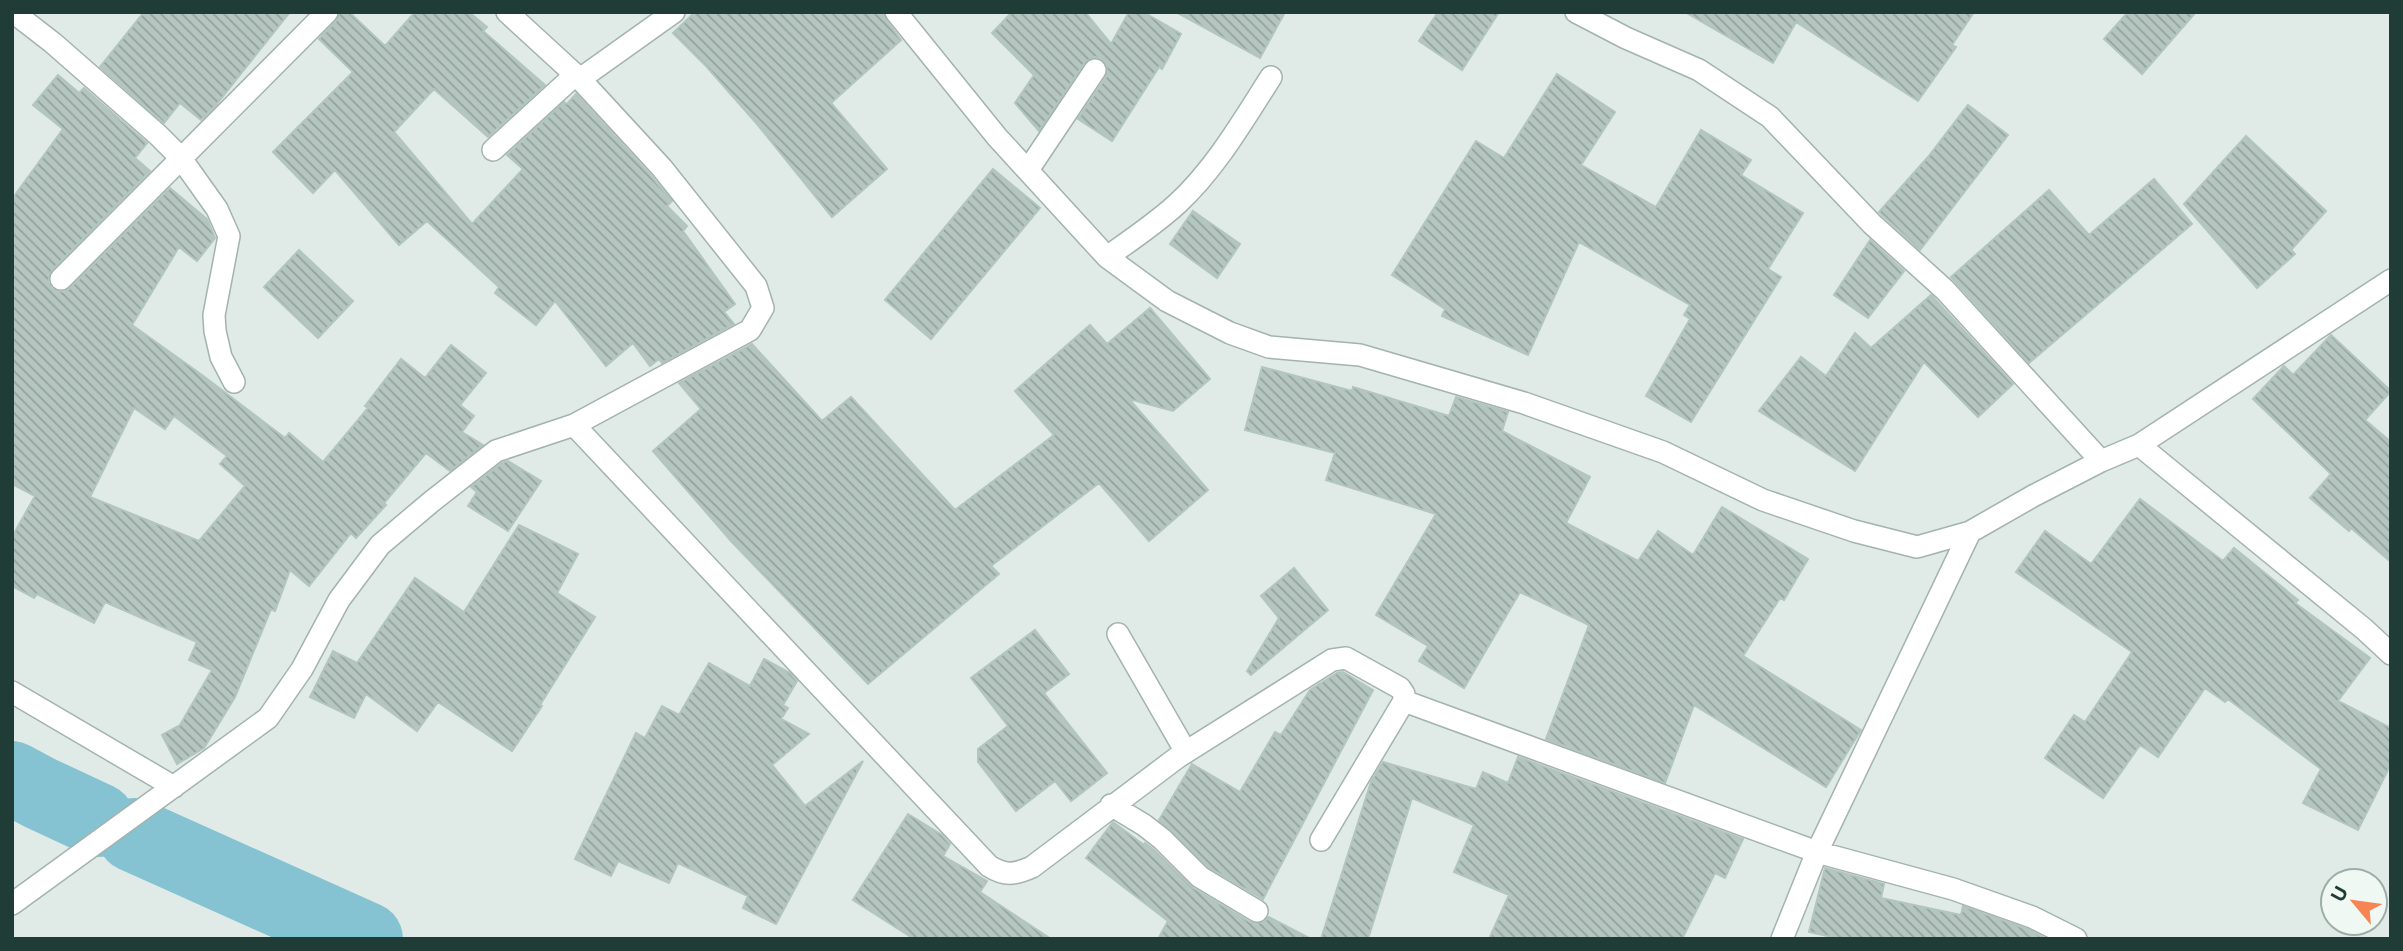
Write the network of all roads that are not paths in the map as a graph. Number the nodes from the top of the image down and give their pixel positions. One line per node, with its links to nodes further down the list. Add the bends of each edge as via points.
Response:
1 (13, 12): 11 (street)
2 (327, 12): 11 (street)
3 (507, 12): 8 (street)
4 (674, 12): 8 (street)
5 (896, 12): 12 (street)
6 (1576, 12): 19 (street, via 1699,70 1770,117 1872,224 1945,290)
7 (1095, 70): 12 (street)
8 (577, 77): 10 (street); 17 (street, via 671,178 756,286 763,308 750,330)
9 (1270, 77): 13 (street, via 1194,186 1160,219)
10 (493, 150)
11 (180, 157): 14 (street); 16 (street, via 217,209 229,236 214,315 221,357)
12 (1028, 170): 13 (street)
13 (1107, 257): 20 (street, via 1167,301 1269,347 1360,355 1524,403 1663,452 1763,500 1854,531 1917,547)
14 (61, 279)
15 (2391, 280): 18 (street)
16 (234, 382)
17 (573, 425): 26 (street, via 496,451 380,545 339,600 302,669 268,718); 27 (street, via 989,866 1003,874 1032,867)
18 (2139, 445): 19 (street); 22 (street)
19 (2101, 461): 20 (street)
20 (1970, 532): 29 (street)
21 (1118, 634): 25 (street)
22 (2391, 654)
23 (12, 692): 26 (street)
24 (1404, 701): 25 (street, via 1400,688 1346,658 1332,660); 28 (street); 29 (street)
25 (1186, 752): 27 (street)
26 (174, 787): 30 (street)
27 (1111, 805): 31 (street, via 1144,825 1200,877)
28 (1321, 840)
29 (1817, 852): 32 (street); 33 (street, via 1953,889)
30 (12, 904)
31 (1257, 911)
32 (1782, 939)
33 (2076, 939)

